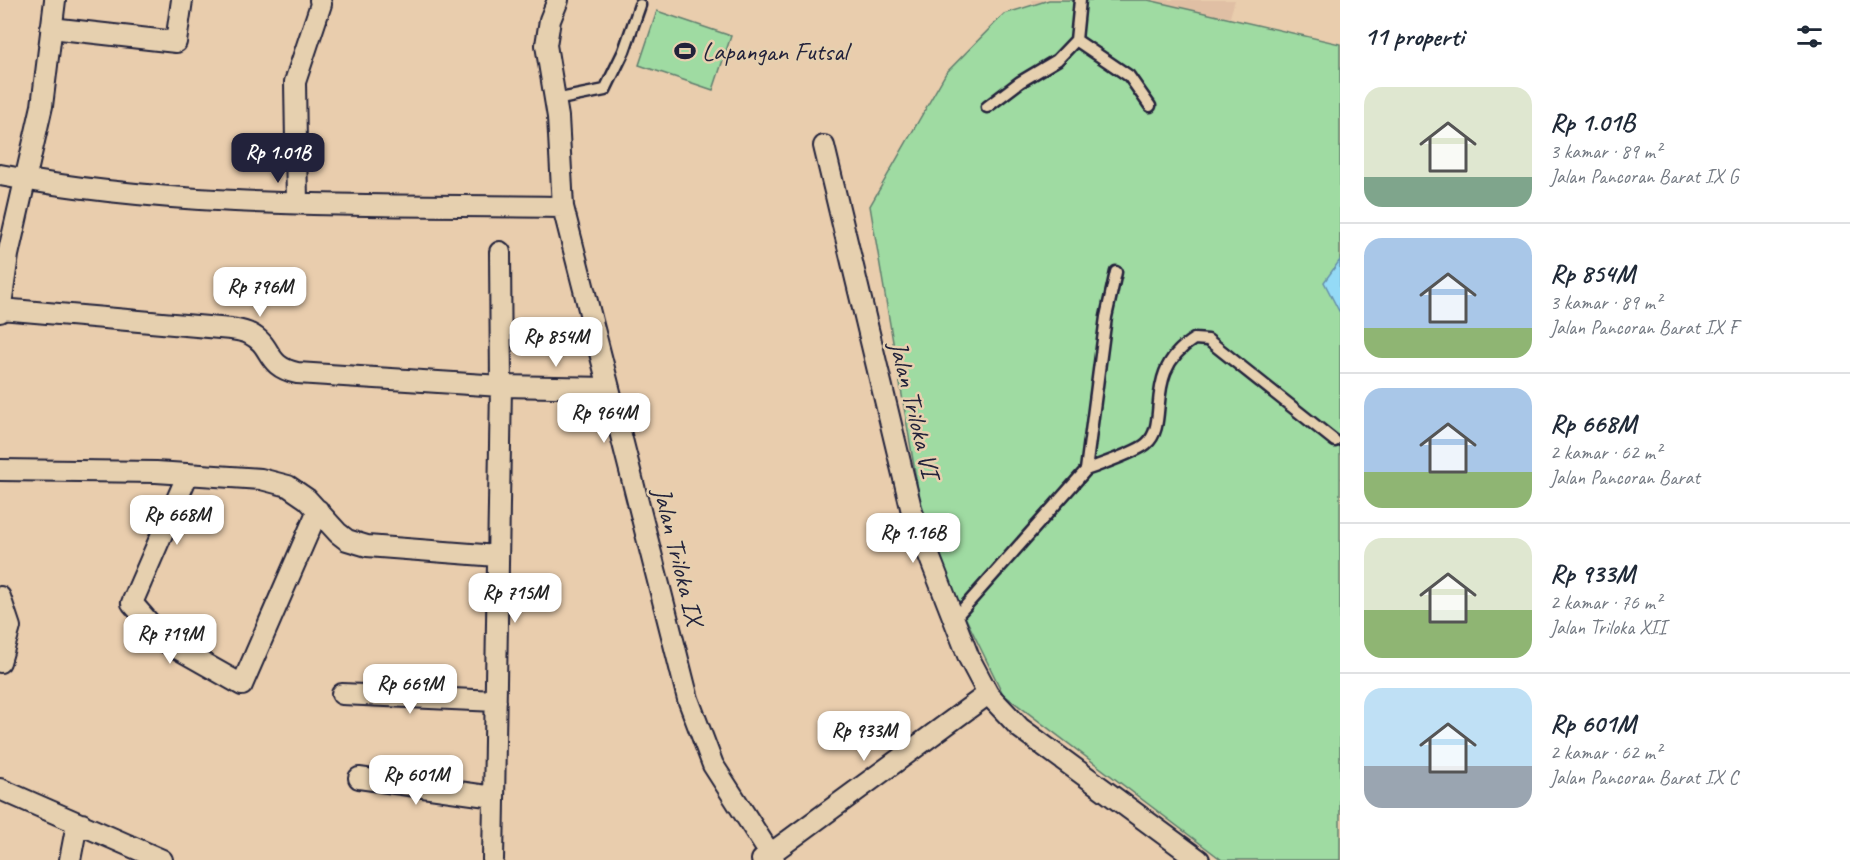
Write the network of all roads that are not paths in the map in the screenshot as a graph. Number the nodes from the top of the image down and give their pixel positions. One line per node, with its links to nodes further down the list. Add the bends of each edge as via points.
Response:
1 (55, 0): 7 (street)
2 (182, 0): 7 (street, via 176,42)
3 (320, 0): 15 (street, via 295,82)
4 (558, 0): 9 (street, Jalan Triloka IX, via 546,45)
5 (1080, 0): 8 (lane)
6 (640, 4): 9 (lane, via 605,90)
7 (51, 28): 14 (street, via 42,106)
8 (1077, 40): 10 (lane, via 1129,76); 11 (lane, via 1058,60)
9 (555, 99): 16 (street, Jalan Triloka IX)
10 (1150, 106)
11 (987, 107)
12 (824, 146): 29 (street, Jalan Triloka VI, via 912,512)
13 (0, 175): 14 (street)
14 (24, 179): 15 (street, via 116,193 218,202); 19 (street)
15 (297, 203): 16 (street)
16 (563, 207): 21 (street, Jalan Triloka IX)
17 (500, 252): 20 (street)
18 (1116, 272): 24 (lane, via 1106,316)
19 (0, 310): 20 (street, via 231,329 250,334 262,343 274,363 297,373)
20 (501, 386): 21 (street); 27 (street)
21 (609, 388): 38 (street, Jalan Triloka IX, via 687,699 713,765)
22 (1335, 441): 24 (lane, via 1208,340 1194,339 1165,368 1155,429 1147,444)
23 (0, 470): 25 (street)
24 (1086, 470): 29 (lane)
25 (188, 474): 26 (street, via 261,479 288,486); 26 (street, via 132,603 166,642 242,685)
26 (318, 510): 27 (street, via 347,540 367,546)
27 (498, 556): 33 (street)
28 (1, 604): 30 (street, via 10,627)
29 (954, 619): 32 (street, Jalan Triloka VI)
30 (0, 663)
31 (342, 694): 33 (street)
32 (988, 694): 38 (street); 42 (street, Jalan Triloka VI, via 1020,728)
33 (496, 701): 36 (street)
34 (359, 778): 36 (street)
35 (0, 789): 37 (street)
36 (494, 797): 41 (street)
37 (82, 824): 39 (street, via 75,834); 40 (street)
38 (768, 858)
39 (70, 860)
40 (162, 860)
41 (492, 860)
42 (1199, 860)

